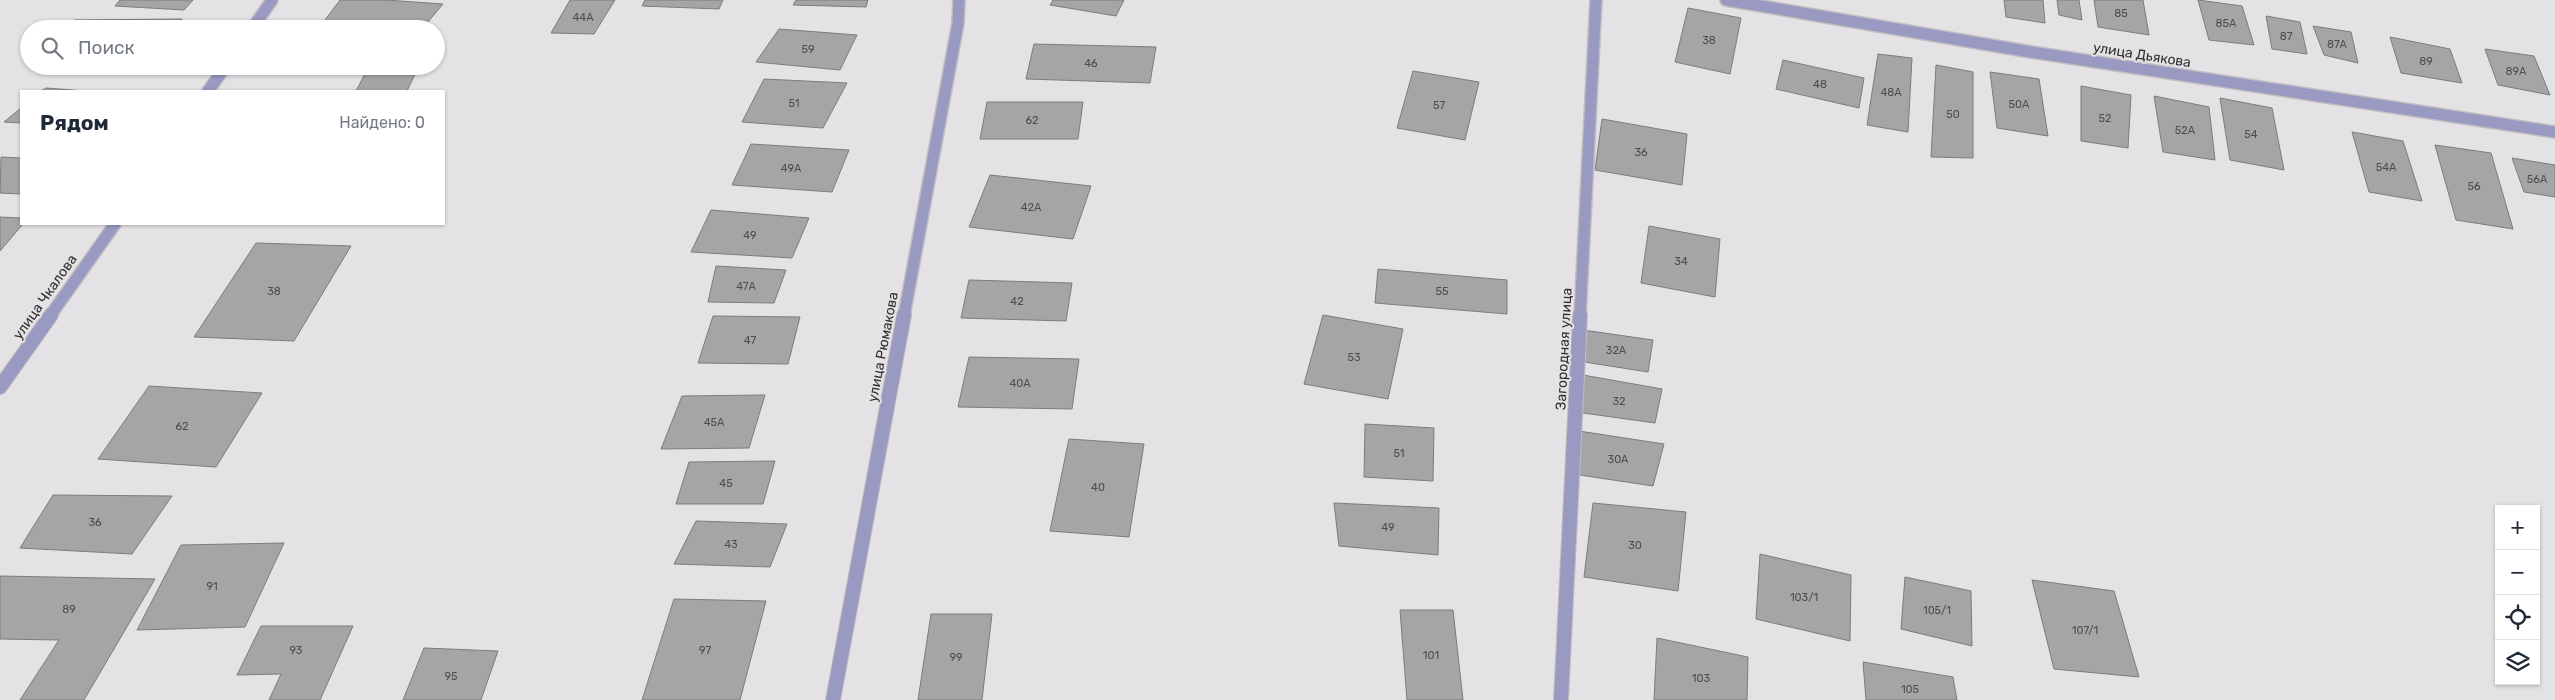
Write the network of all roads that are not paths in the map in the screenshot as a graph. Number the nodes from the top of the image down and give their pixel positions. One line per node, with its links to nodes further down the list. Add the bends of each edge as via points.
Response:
1 (272, 0): 5 (street)
2 (959, 0): 11 (street, улица Рюмакова, via 958,23)
3 (1596, 0): 12 (street, Загородная улица)
4 (1726, 0): 8 (street, улица Дьякова, via 2031,52)
5 (258, 20)
6 (220, 75): 7 (street)
7 (209, 90)
8 (2555, 132)
9 (114, 225): 10 (street, улица Чкалова)
10 (0, 387)
11 (833, 700)
12 (1561, 700)

